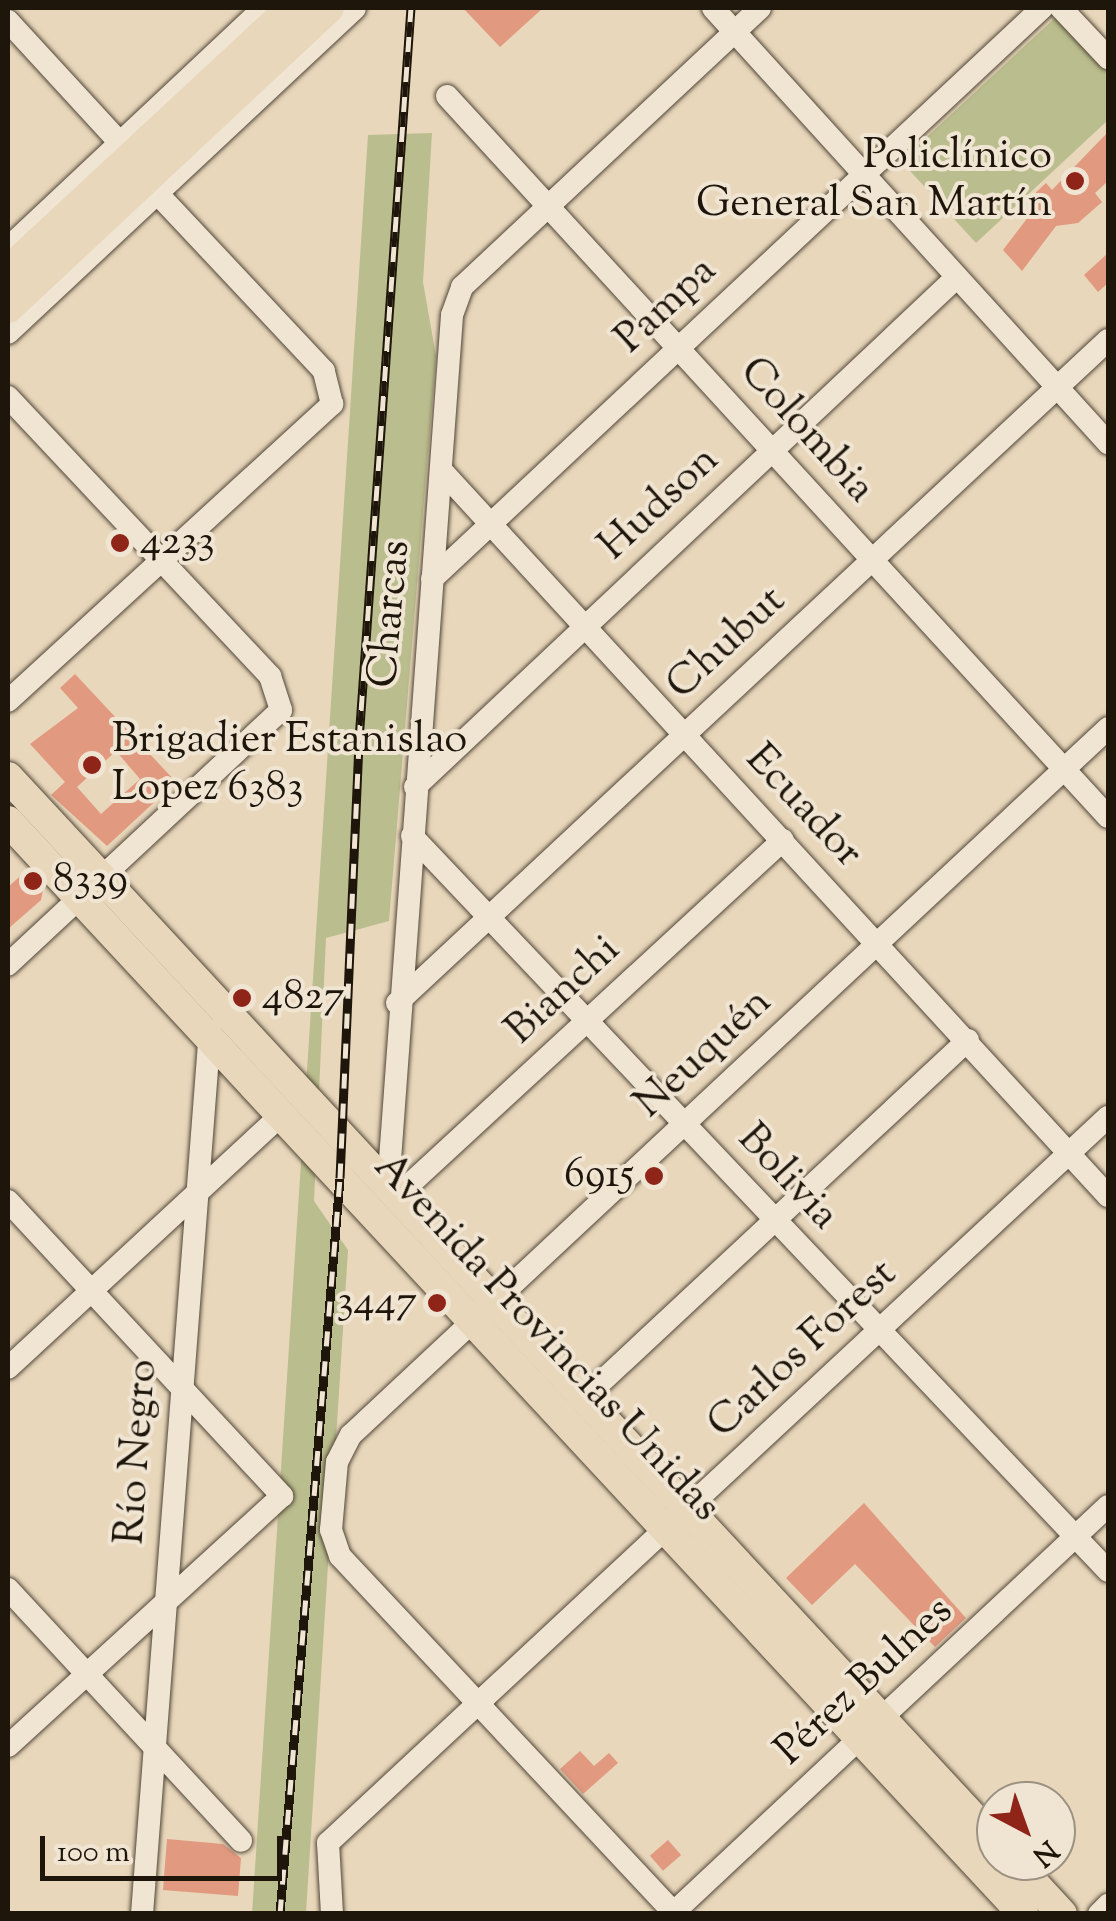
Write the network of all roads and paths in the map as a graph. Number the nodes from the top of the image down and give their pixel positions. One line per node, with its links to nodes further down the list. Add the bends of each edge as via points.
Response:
1 (328, 8): 7 (highway)
2 (355, 8): 14 (street)
3 (713, 8): 9 (street)
4 (760, 8): 9 (street)
5 (1042, 8): 13 (street, Pampa)
6 (1061, 8): 10 (street)
7 (287, 15): 12 (street); 17 (highway); 19 (highway)
8 (8, 21): 12 (street)
9 (734, 31): 13 (street); 15 (street)
10 (1108, 58)
11 (448, 96): 15 (street, Colombia)
12 (120, 143): 16 (street)
13 (863, 174): 18 (street); 22 (street, Pampa)
14 (157, 193): 20 (street); 29 (street, via 324,371 332,404)
15 (548, 206): 22 (street, Colombia); 27 (street, Charcas, via 462,288 452,316)
16 (8, 248)
17 (8, 272)
18 (957, 278): 23 (street); 26 (street, Hudson)
19 (8, 307)
20 (8, 333)
21 (1108, 340): 23 (street, Chubut)
22 (678, 347): 26 (street, Colombia); 28 (street, Pampa)
23 (1057, 388): 25 (street); 30 (street, Chubut)
24 (8, 397): 29 (street)
25 (1108, 443)
26 (772, 450): 30 (street, Colombia); 32 (street, Hudson)
27 (440, 470): 28 (street, Ecuador); 31 (street, Charcas)
28 (489, 522): 31 (street, Pampa); 32 (street, Ecuador)
29 (160, 559): 33 (street); 43 (street, via 270,676 281,710)
30 (872, 560): 35 (street, Chubut); 36 (street, Colombia)
31 (432, 579): 38 (street, Charcas)
32 (585, 625): 35 (street, Ecuador); 38 (street, Hudson)
33 (8, 701)
34 (1108, 728): 36 (street, Neuquén)
35 (685, 734): 42 (street, Ecuador); 44 (street, Chubut)
36 (1064, 769): 39 (street, Colombia); 45 (street, Neuquén)
37 (8, 777): 43 (main road, Avenida Provincias Unidas)
38 (415, 787): 41 (street, Charcas)
39 (1108, 818)
40 (8, 821): 43 (main road, Avenida Provincias Unidas)
41 (412, 836): 44 (street, Bolivia); 48 (street, Charcas)
42 (783, 840): 45 (street, Ecuador); 49 (street, Bianchi)
43 (92, 890): 46 (street); 47 (main road, Avenida Provincias Unidas); 50 (main road, Avenida Provincias Unidas)
44 (489, 916): 48 (street, Chubut); 49 (street, Bolivia)
45 (878, 942): 51 (street, Ecuador); 54 (street, Neuquén)
46 (8, 964)
47 (212, 997): 50 (street, Río Negro); 57 (main road, Avenida Provincias Unidas)
48 (397, 1003): 57 (street, Charcas)
49 (587, 1020): 54 (street, Bolivia); 57 (street, Bianchi)
50 (209, 1040): 52 (main road, Avenida Provincias Unidas); 56 (street, Río Negro)
51 (968, 1040): 55 (street, Ecuador); 60 (street)
52 (280, 1114): 56 (street); 62 (main road, Avenida Provincias Unidas)
53 (1108, 1117): 55 (street, Carlos Forest)
54 (684, 1123): 60 (street, Bolivia); 62 (street, Neuquén)
55 (1068, 1154): 58 (street, Ecuador); 63 (street, Carlos Forest)
56 (198, 1191): 61 (street); 65 (street, Río Negro)
57 (392, 1192): 62 (main road, Avenida Provincias Unidas)
58 (1108, 1196)
59 (8, 1201): 61 (street)
60 (776, 1220): 63 (street, Bolivia); 66 (street)
61 (91, 1290): 64 (street); 65 (street)
62 (483, 1311): 66 (main road, Avenida Provincias Unidas); 68 (main road, Avenida Provincias Unidas); 74 (street, Neuquén, via 350,1435 335,1479 331,1530 340,1556)
63 (878, 1332): 68 (street, Carlos Forest); 69 (street, Bolivia)
64 (8, 1368)
65 (180, 1386): 72 (street, Río Negro); 72 (street, via 282,1496)
66 (584, 1398): 68 (main road, Avenida Provincias Unidas)
67 (1108, 1506): 69 (street, Pérez Bulnes)
68 (676, 1519): 74 (street, Carlos Forest); 75 (main road, Avenida Provincias Unidas)
69 (1076, 1537): 70 (street, Bolivia); 75 (street, Pérez Bulnes)
70 (1108, 1572)
71 (8, 1589): 73 (street)
72 (165, 1600): 73 (street); 77 (street, Río Negro)
73 (86, 1674): 76 (street); 77 (street)
74 (478, 1703): 82 (street); 84 (street, Carlos Forest, via 328,1843)
75 (870, 1728): 78 (main road, Avenida Provincias Unidas); 82 (street, Pérez Bulnes); 85 (main road, Avenida Provincias Unidas)
76 (8, 1746)
77 (153, 1747): 79 (street); 83 (street, Río Negro)
78 (976, 1824)
79 (242, 1841)
80 (1031, 1881): 86 (main road)
81 (1108, 1905): 87 (street)
82 (673, 1913)
83 (142, 1914)
84 (332, 1914)
85 (1023, 1914)
86 (1062, 1914)
87 (1099, 1914)

